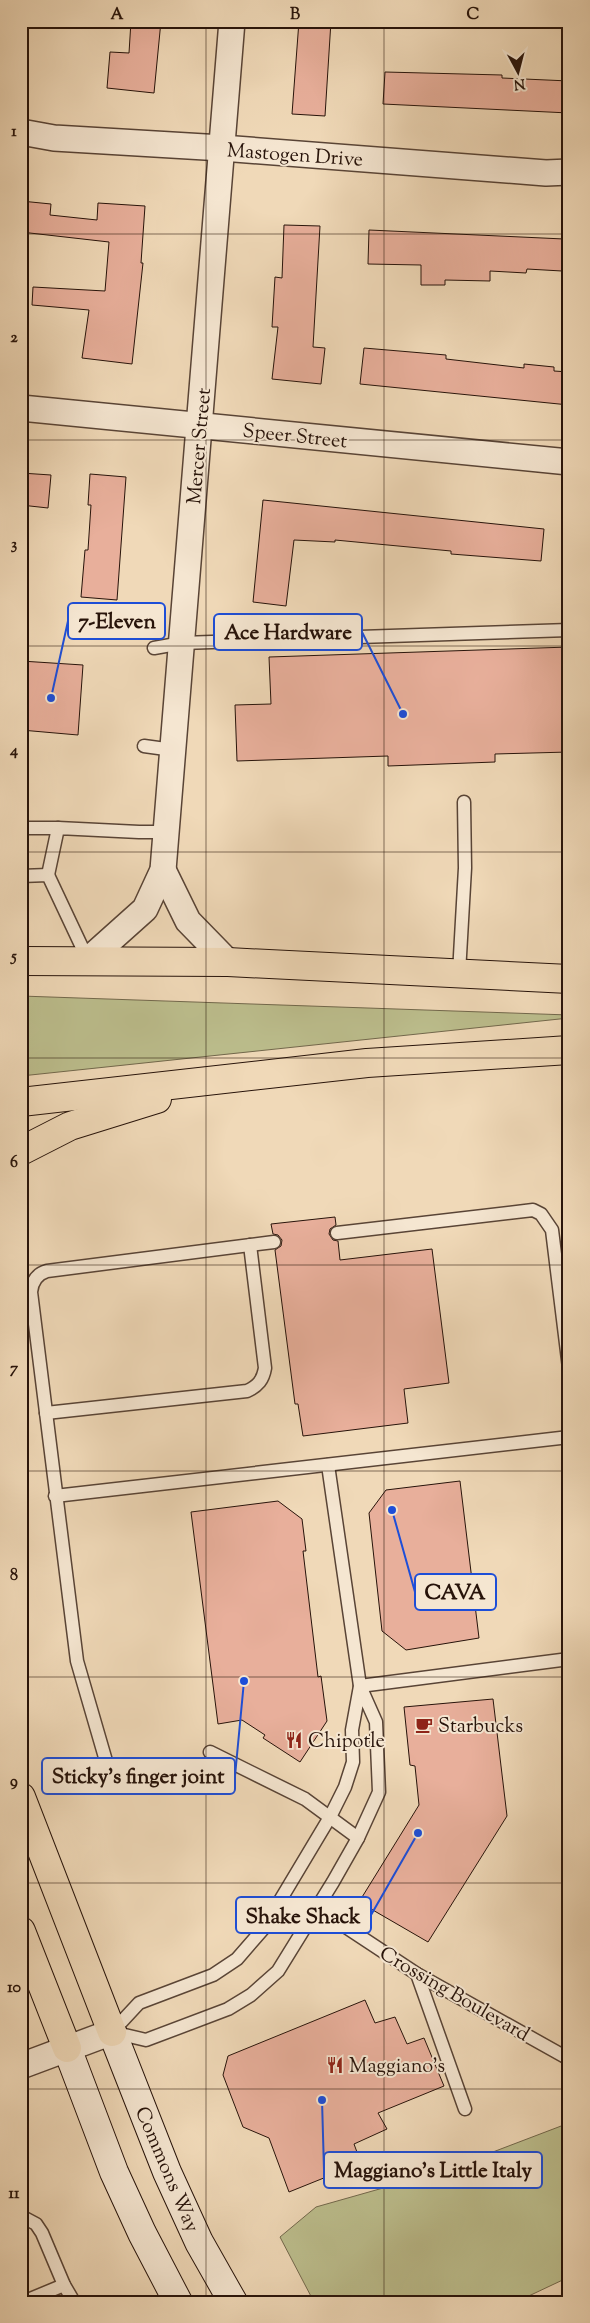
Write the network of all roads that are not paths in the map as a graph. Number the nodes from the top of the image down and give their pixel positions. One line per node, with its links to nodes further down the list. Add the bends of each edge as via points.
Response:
1 (232, 21): 3 (street, Mercer Street)
2 (21, 132): 3 (street, Mastogen Drive, via 54,138)
3 (222, 148): 4 (street, Mastogen Drive, via 546,173); 6 (street, Mercer Street)
4 (569, 172)
5 (21, 408): 6 (street, Speer Street)
6 (200, 426): 7 (street, Speer Street); 9 (street, Mercer Street)
7 (569, 462)
8 (569, 630): 9 (lane)
9 (182, 643): 10 (lane); 12 (street, Mercer Street)
10 (154, 648)
11 (144, 746): 12 (lane)
12 (173, 750): 16 (street, Mercer Street)
13 (464, 802): 23 (lane, via 465,868)
14 (21, 828): 15 (lane)
15 (58, 828): 16 (lane); 18 (lane)
16 (166, 832): 17 (street, Mercer Street)
17 (163, 870): 20 (street, Mercer Street, via 144,909); 22 (street, via 188,921)
18 (48, 875): 19 (lane); 20 (lane)
19 (21, 876)
20 (88, 960): 21 (highway); 22 (highway)
21 (21, 961)
22 (228, 962): 23 (highway)
23 (459, 973): 24 (highway)
24 (569, 979)
25 (569, 1050): 26 (highway, via 367,1063)
26 (221, 1079): 27 (highway); 28 (highway, via 70,1126)
27 (21, 1102)
28 (21, 1151)
29 (337, 1233): 32 (lane, via 533,1210 541,1214 552,1230)
30 (274, 1242): 31 (lane)
31 (250, 1245): 33 (lane, via 47,1271 35,1278 31,1292); 33 (lane, via 265,1368 263,1378 255,1387 247,1391)
32 (569, 1368)
33 (46, 1413): 36 (lane)
34 (569, 1437): 35 (lane)
35 (328, 1465): 36 (lane); 38 (lane)
36 (55, 1496): 40 (lane, via 77,1660)
37 (569, 1659): 38 (lane)
38 (360, 1686): 42 (lane, via 352,1730 353,1762); 43 (lane, via 376,1722 379,1792)
39 (210, 1752): 42 (lane, via 305,1799)
40 (113, 1786)
41 (21, 1797): 47 (highway)
42 (330, 1817): 43 (lane); 47 (lane, via 263,1929 237,1959 213,1975 139,2002)
43 (358, 1838): 44 (lane)
44 (317, 1908): 46 (lane, Crossing Boulevard); 47 (lane, via 278,1971 251,1995 228,2009 146,2040)
45 (21, 1931): 48 (highway)
46 (417, 1974): 49 (lane, Crossing Boulevard); 51 (lane)
47 (112, 2032): 48 (street); 57 (street, Commons Way, via 167,2172 199,2242)
48 (67, 2048): 50 (street); 56 (street, via 114,2172)
49 (569, 2058)
50 (21, 2066)
51 (465, 2109)
52 (21, 2216): 53 (lane, via 36,2224 42,2233)
53 (64, 2284): 54 (lane); 55 (lane)
54 (23, 2302)
55 (74, 2302)
56 (178, 2302)
57 (233, 2302)

